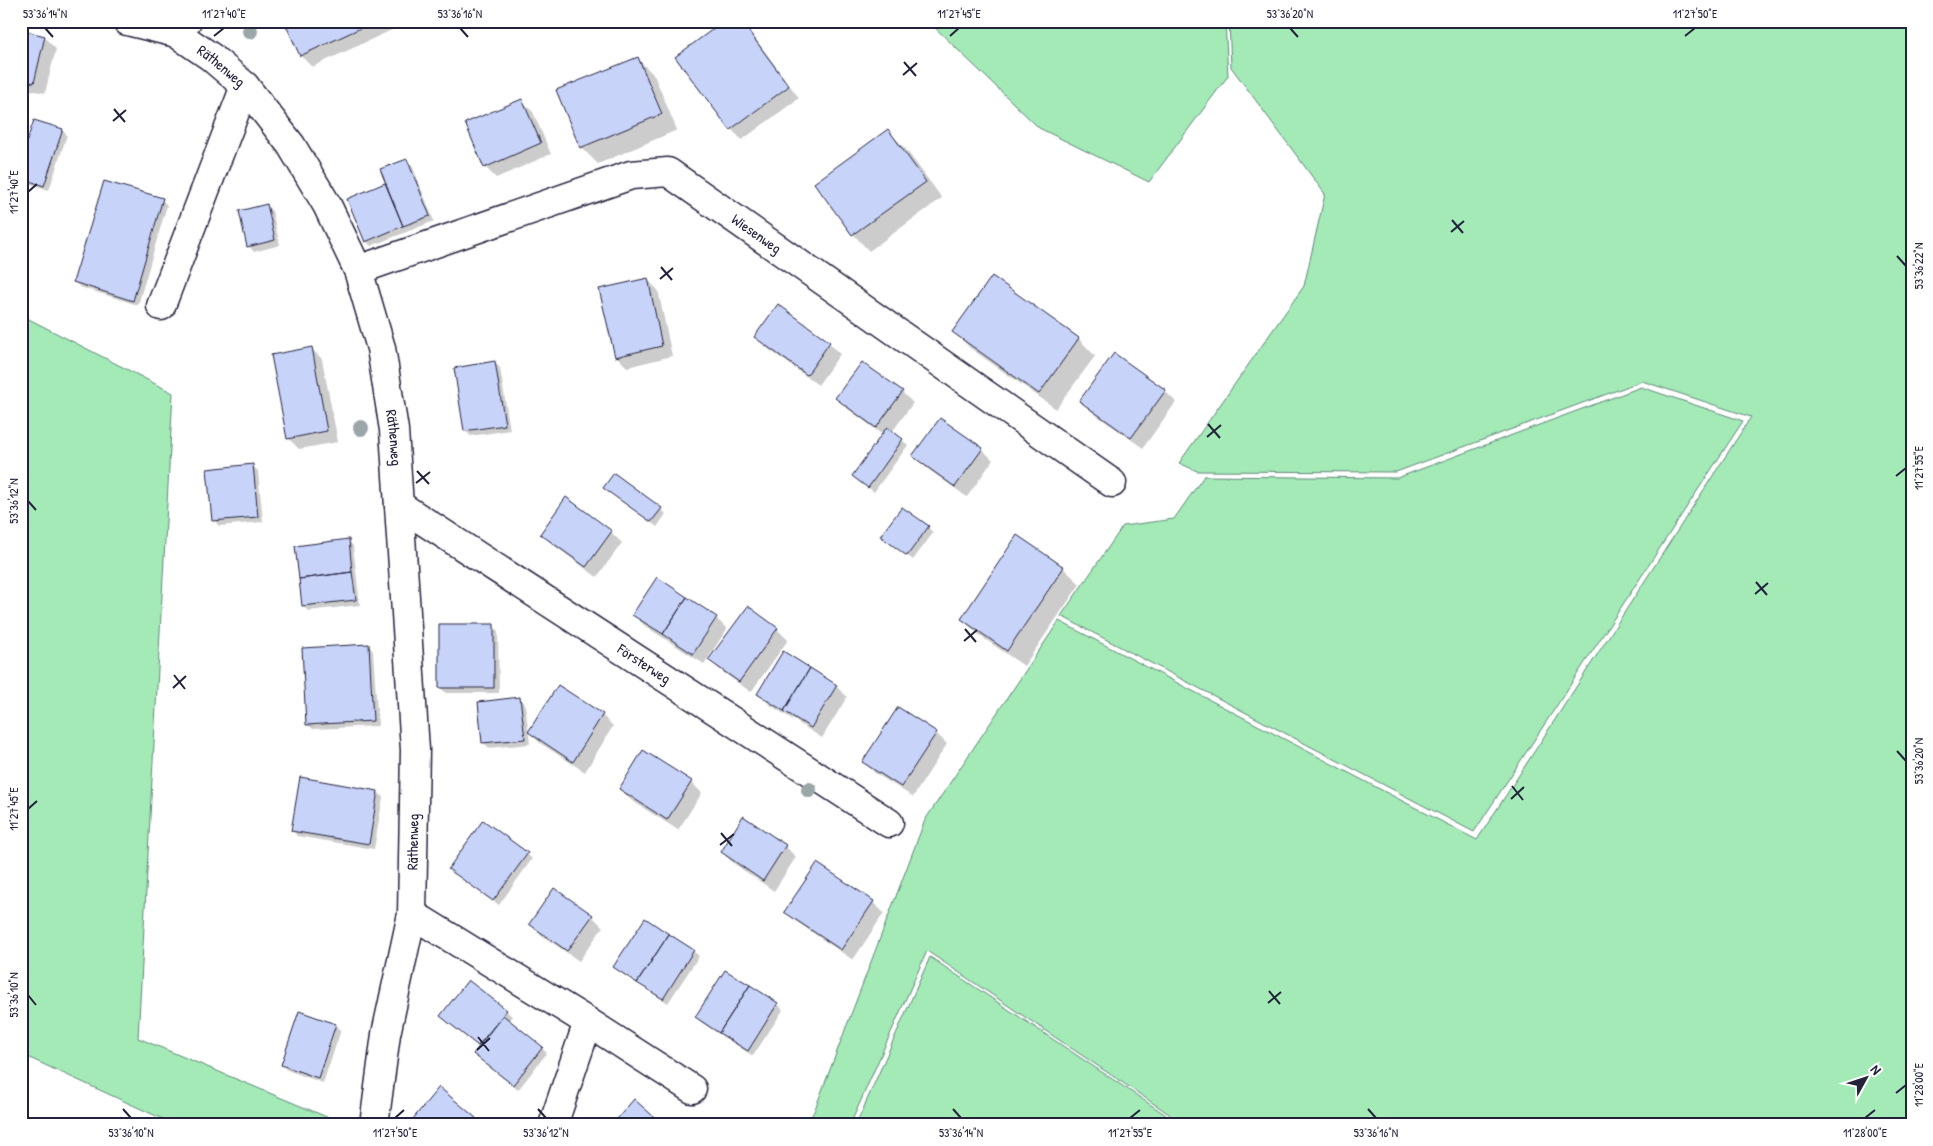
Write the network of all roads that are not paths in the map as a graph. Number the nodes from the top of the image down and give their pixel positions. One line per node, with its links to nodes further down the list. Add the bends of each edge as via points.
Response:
1 (127, 21): 2 (street)
2 (181, 27): 3 (street, Räthenweg)
3 (245, 86): 4 (street, Räthenweg, via 291,145 326,205); 5 (street)
4 (358, 270): 6 (street, Wiesenweg, via 631,175 668,172); 7 (street, Räthenweg, via 381,348 394,430)
5 (161, 306)
6 (1112, 483)
7 (399, 505): 8 (street, Försterweg); 9 (street, Räthenweg, via 415,750)
8 (889, 823)
9 (412, 914): 10 (street); 12 (street, Räthenweg, via 386,1034)
10 (588, 1022): 11 (street); 13 (street)
11 (692, 1089)
12 (374, 1125)
13 (553, 1125)

